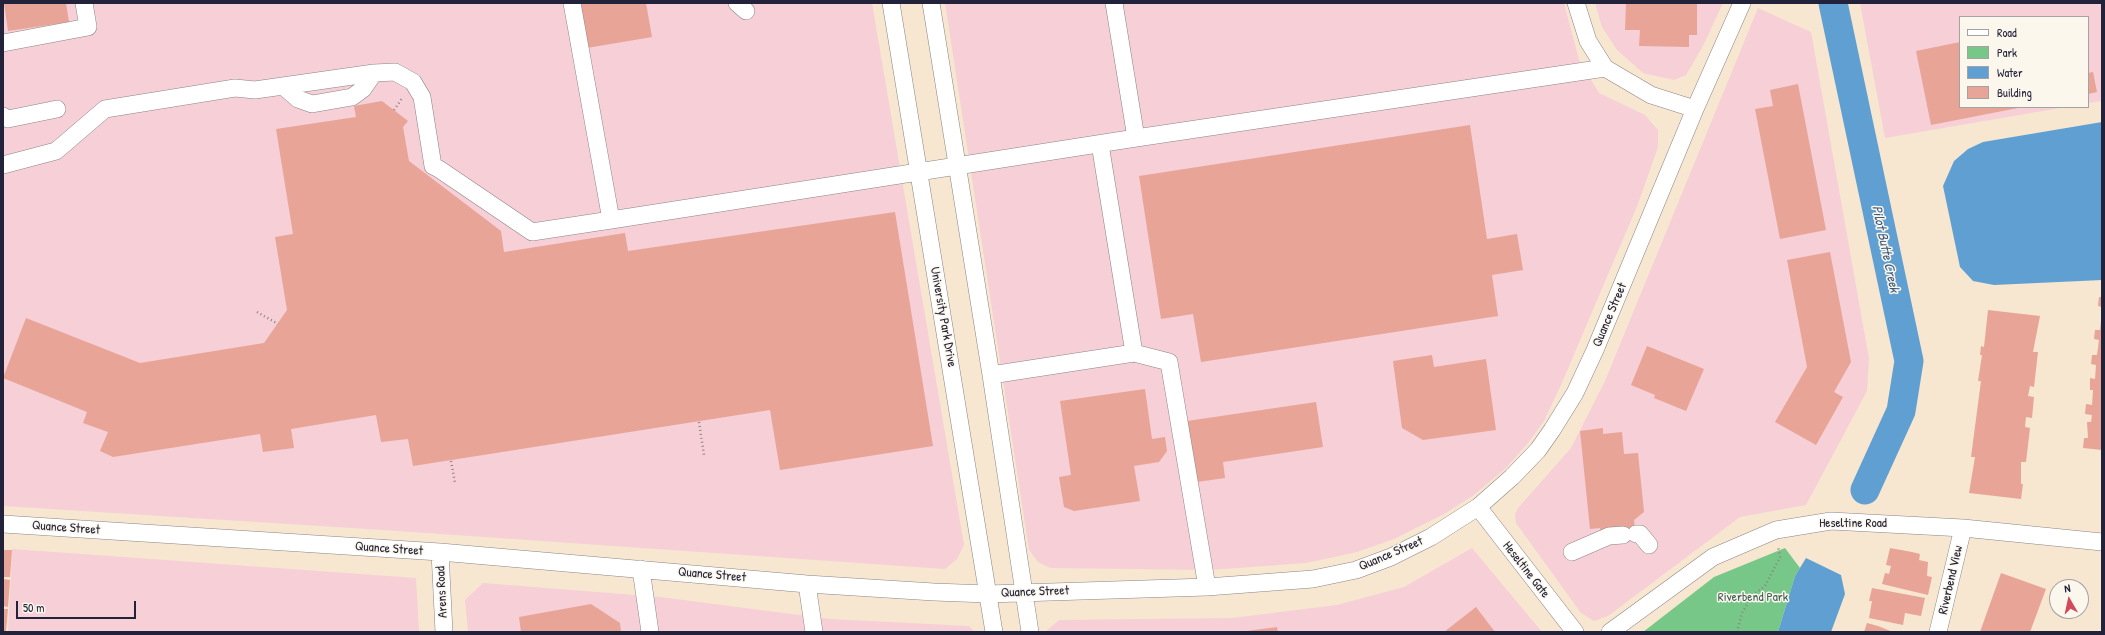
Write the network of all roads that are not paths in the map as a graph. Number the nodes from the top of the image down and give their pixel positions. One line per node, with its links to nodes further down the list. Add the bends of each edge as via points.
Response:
1 (84, 3): 8 (street, via 88,27)
2 (572, 3): 18 (street)
3 (891, 3): 17 (street, University Park Drive)
4 (931, 3): 16 (street)
5 (1114, 3): 13 (street)
6 (1576, 3): 9 (street, via 1588,41)
7 (1742, 3): 11 (street, Quance Street)
8 (3, 43)
9 (1605, 68): 11 (street, via 1651,95); 13 (street)
10 (57, 109): 12 (street, via 8,119)
11 (1695, 109): 21 (street, Quance Street, via 1575,393 1538,450)
12 (3, 116)
13 (1136, 138): 14 (street)
14 (1100, 144): 16 (street); 19 (street)
15 (3, 165): 18 (street, via 56,151 104,109 235,88 255,90 395,72 413,82 422,97 433,166 532,232)
16 (956, 167): 17 (street); 20 (street)
17 (919, 172): 18 (street); 32 (street, University Park Drive)
18 (611, 220)
19 (1134, 353): 20 (street); 30 (street, via 1169,362)
20 (991, 375): 31 (street)
21 (1478, 507): 30 (street, Quance Street, via 1431,537 1391,557 1356,570 1313,579); 38 (street, Heseltine Gate)
22 (3, 524): 26 (street, Quance Street)
23 (1964, 528): 24 (street, Heseltine Road); 39 (street, Heseltine Road, via 1831,521 1776,530 1713,557); 40 (street, Riverbend View)
24 (2102, 542)
25 (1649, 545): 27 (street, via 1640,534 1629,534 1609,536)
26 (440, 552): 28 (street, Quance Street); 33 (street, Arens Road)
27 (1572, 552)
28 (641, 569): 29 (street, Quance Street); 34 (street)
29 (807, 584): 32 (street, Quance Street); 35 (street)
30 (1207, 587): 31 (street, Quance Street)
31 (1024, 593): 32 (street, Quance Street); 37 (street)
32 (988, 594): 36 (street, University Park Drive)
33 (444, 632)
34 (650, 632)
35 (814, 632)
36 (994, 632)
37 (1030, 632)
38 (1575, 632)
39 (1610, 632)
40 (1938, 632)

